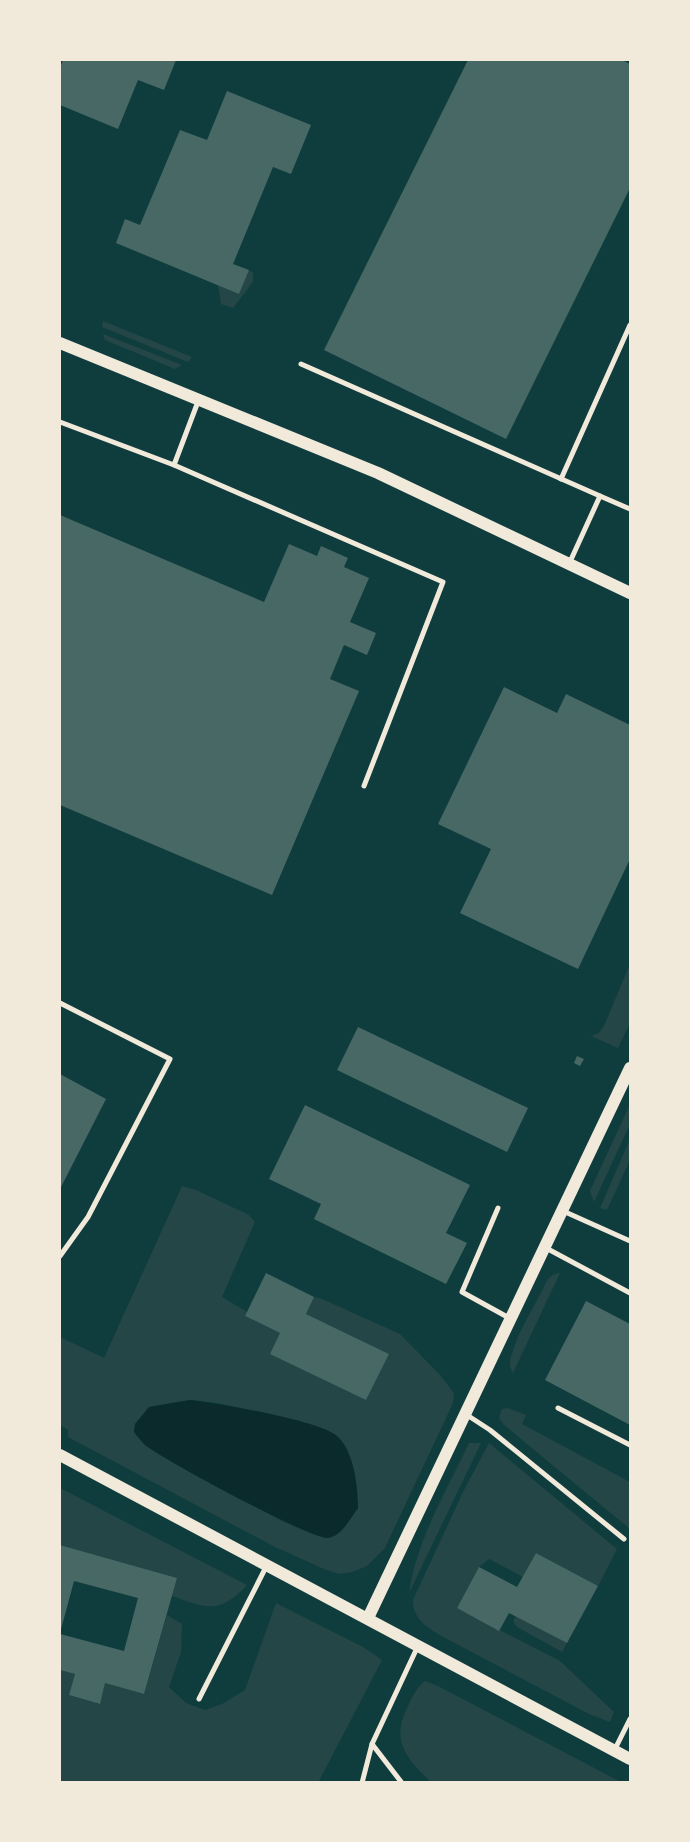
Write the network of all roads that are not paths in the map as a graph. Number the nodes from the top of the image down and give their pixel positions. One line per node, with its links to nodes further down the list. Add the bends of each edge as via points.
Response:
1 (631, 325): 7 (lane)
2 (60, 343): 4 (street)
3 (301, 364): 7 (lane)
4 (199, 399): 6 (lane); 10 (street, via 378,473)
5 (60, 422): 6 (lane)
6 (173, 465): 12 (lane, via 443,582)
7 (561, 479): 8 (lane)
8 (600, 496): 9 (lane); 10 (lane)
9 (631, 509)
10 (569, 564): 11 (street)
11 (631, 593)
12 (364, 786)
13 (60, 1003): 19 (lane, via 170,1059 88,1217)
14 (631, 1069): 16 (street)
15 (498, 1208): 21 (lane, via 461,1292)
16 (563, 1211): 17 (lane); 18 (street)
17 (631, 1241)
18 (546, 1248): 20 (lane); 21 (street)
19 (60, 1256)
20 (631, 1293)
21 (511, 1319): 23 (street)
22 (558, 1408): 24 (lane)
23 (466, 1414): 26 (lane); 28 (street)
24 (631, 1445)
25 (60, 1455): 27 (street)
26 (624, 1538)
27 (267, 1565): 28 (street); 30 (lane)
28 (368, 1618): 29 (street)
29 (419, 1645): 32 (lane); 33 (street)
30 (199, 1699)
31 (631, 1719): 33 (lane)
32 (372, 1744): 35 (lane); 36 (lane)
33 (614, 1751): 34 (street)
34 (631, 1759)
35 (362, 1783)
36 (402, 1783)

